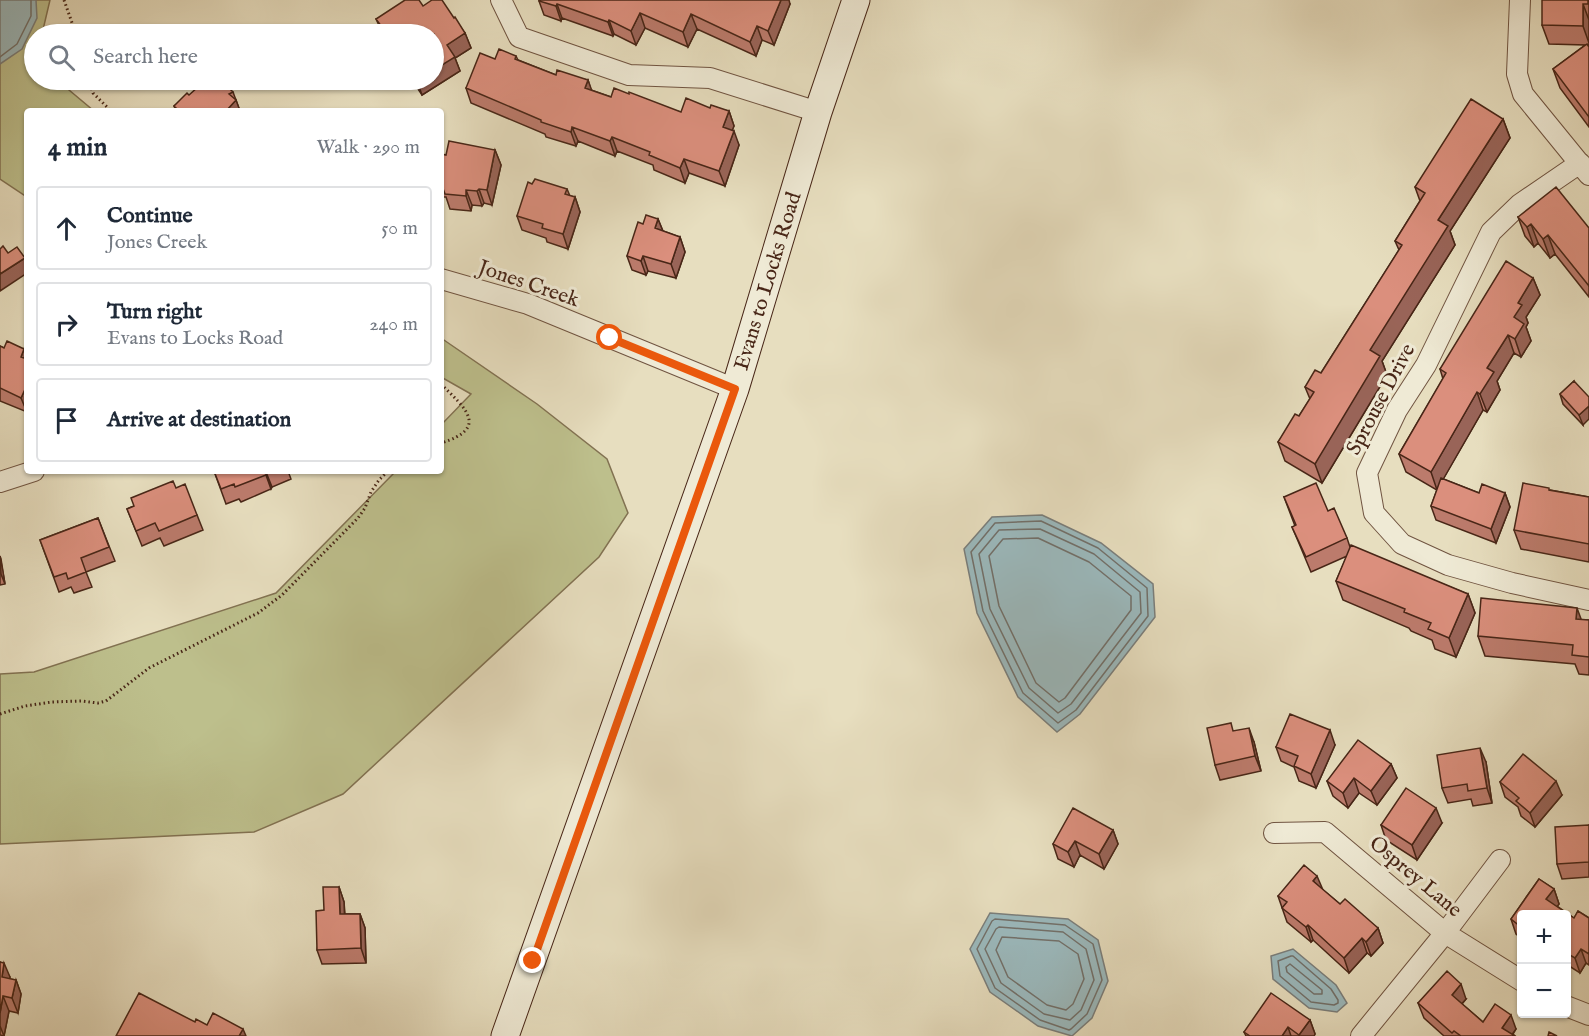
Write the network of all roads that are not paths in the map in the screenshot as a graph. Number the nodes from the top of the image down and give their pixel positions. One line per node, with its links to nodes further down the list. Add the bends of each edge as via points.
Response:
1 (501, 0): 4 (street, via 519,37 629,75 710,78)
2 (856, 0): 4 (street, Evans to Locks Road)
3 (1520, 0): 5 (street, via 1517,74 1523,94)
4 (818, 112): 7 (street, Evans to Locks Road)
5 (1585, 169): 10 (street, Sprouse Drive, via 1520,204 1491,232 1426,365 1397,410 1366,473 1374,513 1402,544 1448,565)
6 (444, 280): 7 (street, Jones Creek, via 528,304)
7 (735, 389): 17 (street, Evans to Locks Road)
8 (25, 474): 9 (street)
9 (0, 482)
10 (1589, 600)
11 (1274, 833): 13 (street, Osprey Lane, via 1325,832)
12 (1500, 860): 13 (street)
13 (1445, 933): 14 (street, Osprey Lane); 18 (street)
14 (1517, 978)
15 (1571, 1008): 16 (street)
16 (1589, 1015)
17 (506, 1036)
18 (1360, 1036)

